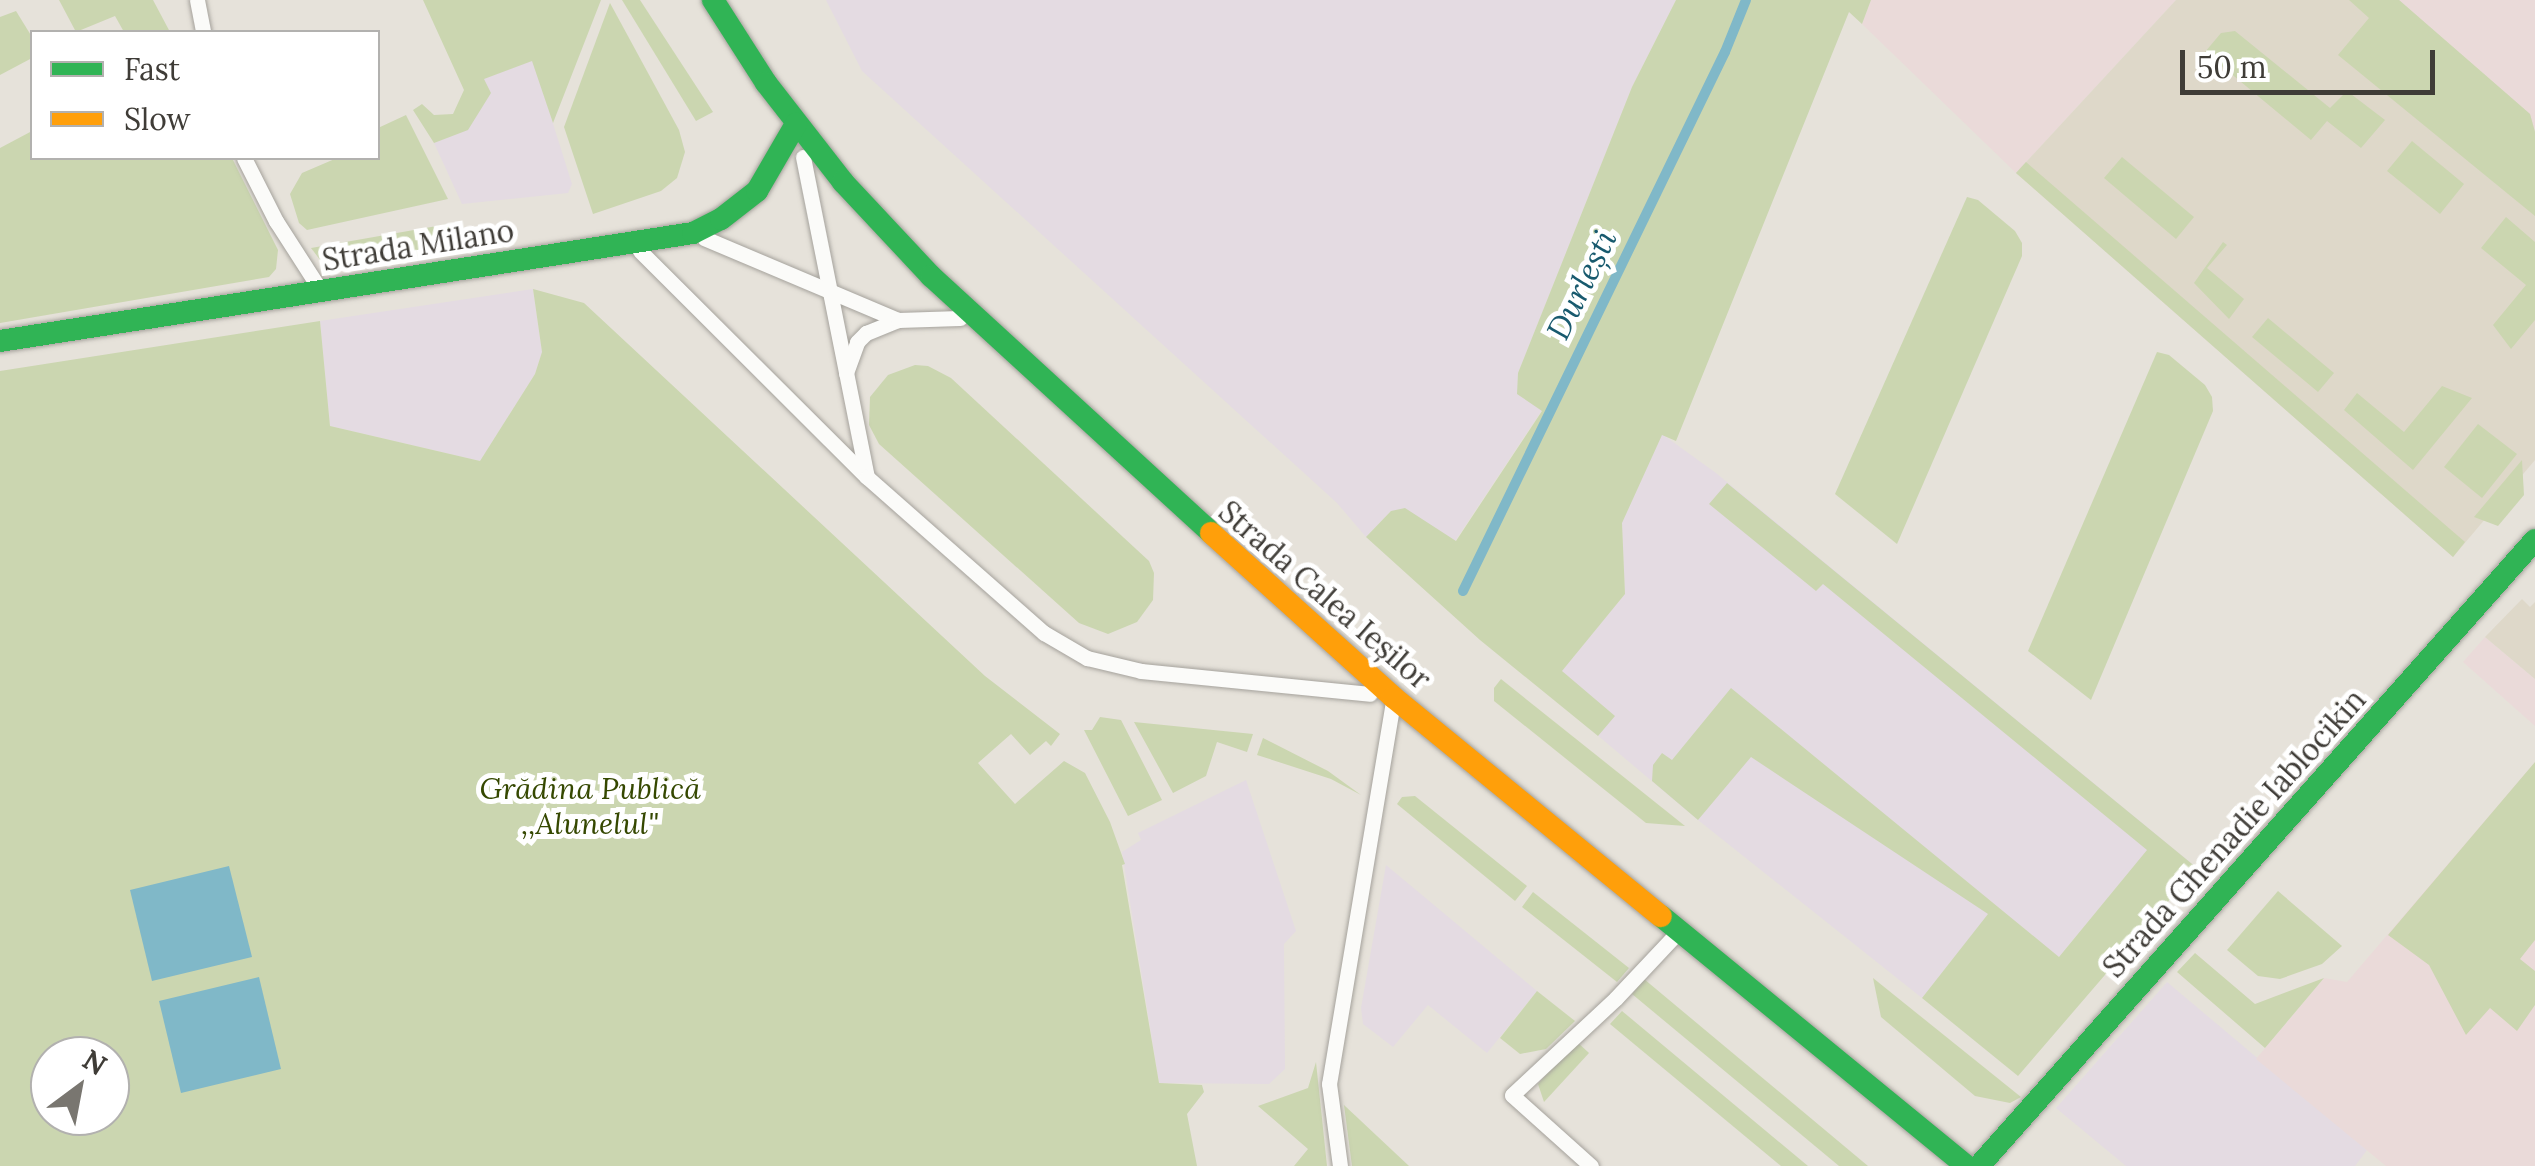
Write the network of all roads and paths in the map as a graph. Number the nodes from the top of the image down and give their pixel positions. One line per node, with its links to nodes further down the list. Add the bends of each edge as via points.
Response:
1 (197, 0): 3 (lane)
2 (713, 0): 4 (main road, Strada Calea Ieșilor)
3 (203, 30)
4 (796, 124): 6 (main road, Strada Milano, via 757,191); 8 (lane); 10 (main road, Strada Calea Ieșilor)
5 (245, 160): 9 (lane)
6 (693, 233): 7 (main road, Strada Milano); 8 (lane)
7 (632, 243): 9 (main road, Strada Milano); 14 (lane)
8 (830, 290): 11 (lane); 13 (lane)
9 (322, 291): 12 (main road, Strada Milano)
10 (974, 317): 11 (lane); 16 (main road, Strada Calea Ieșilor)
11 (898, 320): 13 (lane, via 856,342)
12 (0, 341)
13 (845, 378): 14 (lane)
14 (867, 477): 16 (lane, via 1044,634 1087,658 1141,671)
15 (2535, 540): 21 (main road, Strada Ghenadie Iablocikin)
16 (1393, 697): 17 (main road, Strada Calea Ieșilor); 18 (lane, via 1329,1084)
17 (1678, 931): 19 (lane, via 1512,1095); 20 (main road, Strada Calea Ieșilor)
18 (1340, 1166)
19 (1592, 1166)
20 (1966, 1166)
21 (1979, 1166)

